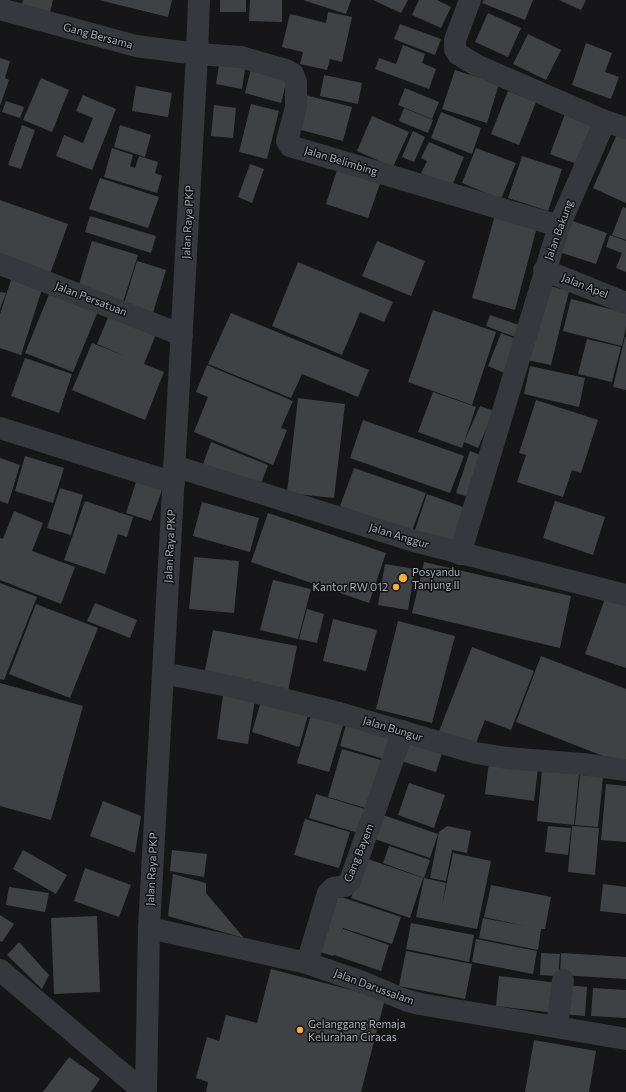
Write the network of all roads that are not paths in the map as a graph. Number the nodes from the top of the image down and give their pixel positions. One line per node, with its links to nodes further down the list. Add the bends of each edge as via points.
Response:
1 (198, 0): 4 (street, Jalan Raya PKP)
2 (470, 0): 5 (street, via 455,40 458,54 476,65)
3 (0, 9): 4 (street, Gang Bersama, via 136,46)
4 (198, 54): 7 (street, Jalan Belimbing, via 241,57 293,74 296,82 296,107 287,142 290,146); 11 (street, Jalan Raya PKP)
5 (606, 121): 6 (street); 7 (street, Jalan Bakung)
6 (626, 128)
7 (559, 226): 9 (street, Jalan Bakung)
8 (0, 264): 11 (street, Jalan Persatuan)
9 (544, 270): 10 (street, Jalan Apel); 14 (street, Jalan Bakung)
10 (626, 303)
11 (182, 334): 13 (street, Jalan Raya PKP)
12 (0, 428): 13 (street, Jalan Anggur)
13 (174, 474): 14 (street, Jalan Anggur); 16 (street, Jalan Raya PKP)
14 (460, 554): 15 (street, Jalan Anggur)
15 (626, 595)
16 (162, 673): 17 (street, Jalan Bungur, via 286,699); 19 (street, Jalan Raya PKP)
17 (403, 731): 18 (street, Jalan Bungur, via 476,753); 20 (street, Gang Bayem, via 350,881 328,893)
18 (626, 770)
19 (148, 928): 20 (street, Jalan Darussalam); 25 (street, Jalan Raya PKP)
20 (307, 963): 23 (street, Jalan Darussalam, via 405,1000)
21 (0, 970): 25 (street)
22 (563, 980): 23 (street)
23 (557, 1027): 24 (street, Jalan Darussalam)
24 (626, 1039)
25 (145, 1092)

